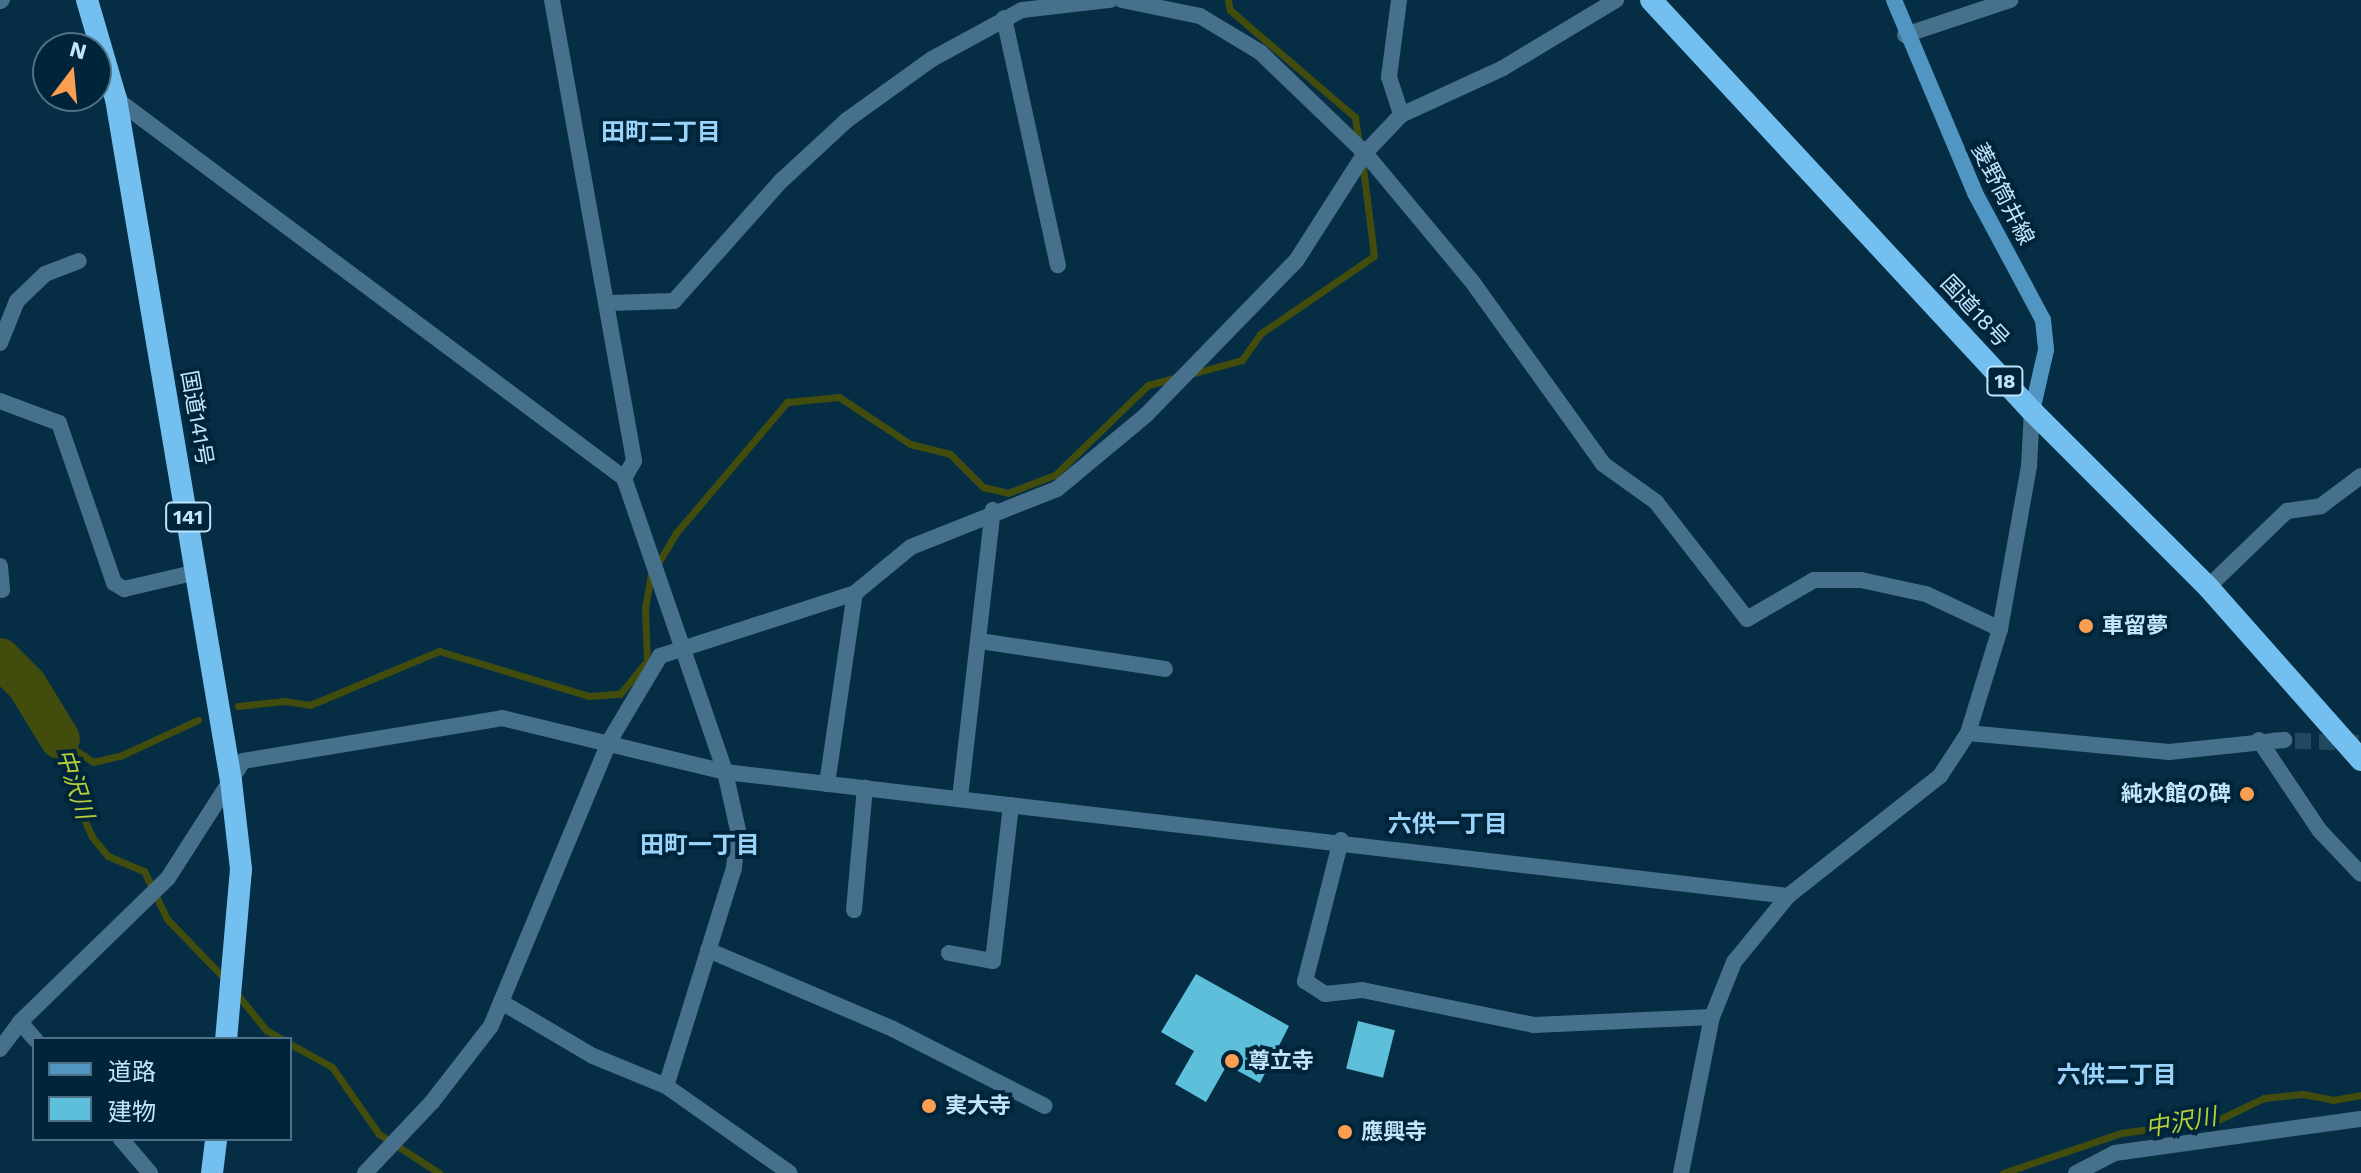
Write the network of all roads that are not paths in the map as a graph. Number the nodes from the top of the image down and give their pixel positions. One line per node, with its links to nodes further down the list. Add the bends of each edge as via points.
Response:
1 (87, 0): 12 (highway, 国道141号 / 141)
2 (552, 0): 17 (street)
3 (1110, 0): 10 (street, via 1022,10)
4 (1122, 0): 14 (street, via 1200,16 1260,52)
5 (1399, 0): 13 (street, via 1389,77)
6 (1616, 0): 13 (street, via 1503,68)
7 (1651, 0): 20 (highway, 国道18号 / 18)
8 (1894, 0): 11 (main road, 菱野筒井線)
9 (2010, 0): 11 (street)
10 (1004, 18): 16 (street); 17 (street, via 932,59 847,120 781,181 674,301)
11 (1905, 35): 20 (main road, 菱野筒井線, via 1975,193 2043,320 2046,350)
12 (116, 99): 22 (street); 25 (highway, 国道141号 / 141)
13 (1401, 115): 14 (street)
14 (1365, 153): 23 (street, via 1296,261 1146,415 1057,489); 29 (street, via 1471,280 1603,464 1656,502 1747,619 1814,580 1861,580 1926,594)
15 (79, 261): 18 (street, via 45,274 17,301)
16 (1058, 265)
17 (609, 303): 22 (street, via 634,461)
18 (0, 343)
19 (0, 401): 25 (street, via 59,423 114,583 124,589)
20 (2032, 411): 26 (highway, 国道18号 / 18); 29 (street, via 2029,466)
21 (2361, 476): 26 (street, via 2321,506 2287,511)
22 (624, 478): 31 (street)
23 (993, 510): 28 (street, via 911,547); 30 (street)
24 (0, 566): 27 (street)
25 (197, 572): 39 (highway, 国道141号 / 141)
26 (2208, 587): 37 (highway, 国道18号 / 18)
27 (2, 590)
28 (855, 593): 31 (street); 40 (street)
29 (2000, 629): 33 (street)
30 (980, 641): 32 (street); 42 (street)
31 (681, 646): 34 (street, via 660,656); 38 (street)
32 (1165, 669)
33 (1968, 733): 35 (street, via 2169,752); 46 (street, via 1940,776)
34 (610, 740): 38 (street); 39 (street, via 502,718 243,761); 50 (street)
35 (2259, 740): 36 (street); 45 (street, via 2320,831)
36 (2284, 740)
37 (2361, 760)
38 (725, 772): 40 (street); 48 (street, via 738,830 734,868)
39 (231, 781): 52 (street, via 168,878); 54 (highway, 国道141号 / 141, via 241,869)
40 (827, 784): 41 (street)
41 (865, 787): 42 (street); 47 (street)
42 (960, 798): 43 (street)
43 (1011, 805): 44 (street); 49 (street, via 993,961)
44 (1341, 840): 46 (street); 51 (street, via 1305,981 1325,994 1362,990 1534,1025)
45 (2361, 874)
46 (1788, 896): 51 (street, via 1734,962)
47 (854, 910)
48 (708, 950): 56 (street); 57 (street, via 893,1029)
49 (949, 953)
50 (503, 1003): 56 (street, via 593,1056); 63 (street, via 432,1102)
51 (1712, 1017): 65 (street)
52 (20, 1022): 53 (street); 55 (street)
53 (33, 1037)
54 (226, 1037)
55 (0, 1049)
56 (666, 1086): 64 (street)
57 (1045, 1106)
58 (2361, 1119): 66 (street, via 2115,1153)
59 (123, 1141): 61 (street)
60 (216, 1141): 62 (highway)
61 (150, 1173)
62 (212, 1173)
63 (365, 1173)
64 (790, 1173)
65 (1681, 1173)
66 (2076, 1173)

